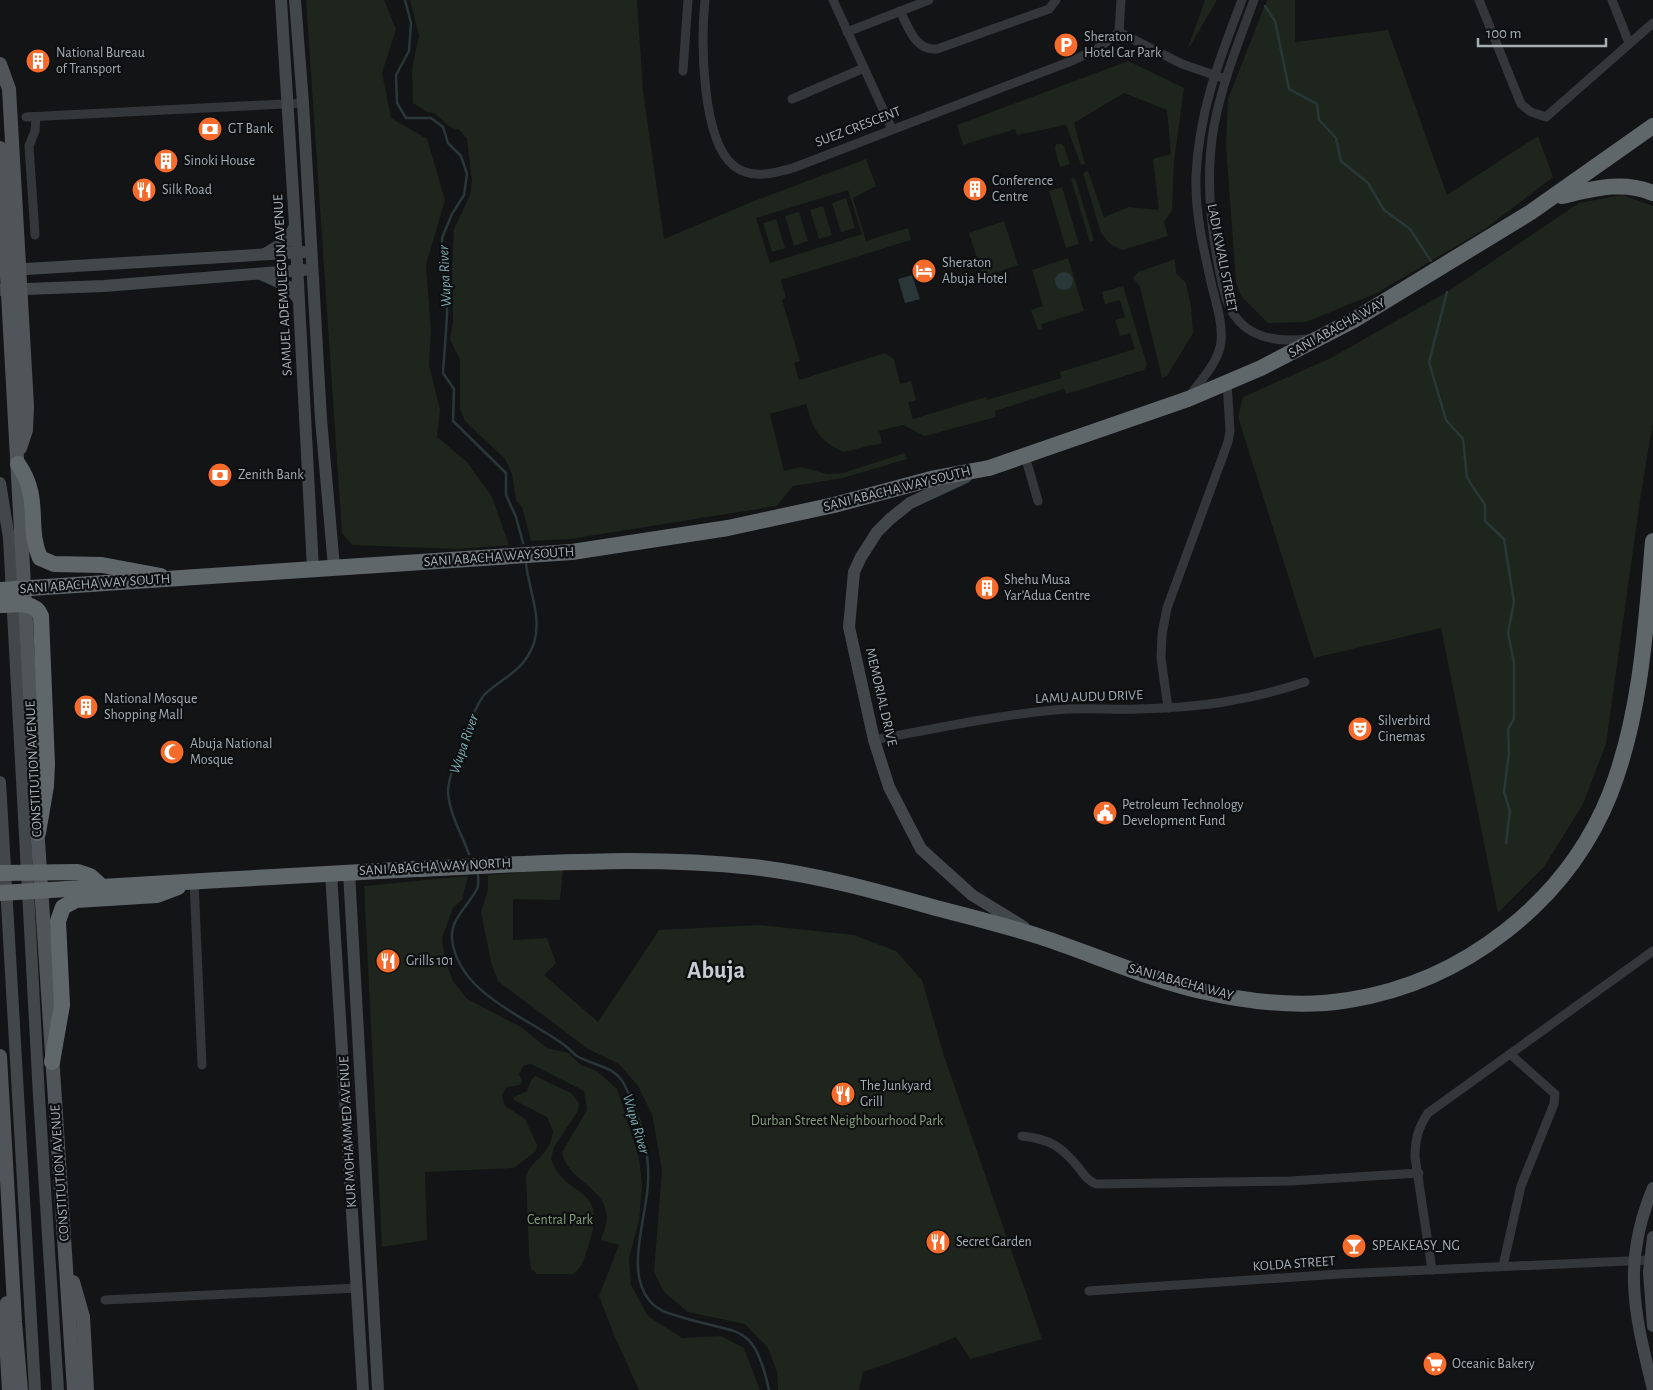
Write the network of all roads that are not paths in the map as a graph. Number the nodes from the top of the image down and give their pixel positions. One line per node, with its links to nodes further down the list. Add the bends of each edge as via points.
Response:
1 (280, 0): 25 (main road, SAMUEL ADEMULEGUN AVENUE)
2 (295, 0): 24 (main road)
3 (688, 0): 20 (street)
4 (705, 0): 29 (street, SUEZ CRESCENT, via 704,51 709,104 717,141 735,167 750,173 775,173)
5 (833, 0): 15 (street)
6 (929, 0): 13 (street)
7 (1056, 0): 13 (street, via 1049,9 927,50 912,35)
8 (1121, 0): 16 (street)
9 (1242, 0): 21 (street, LADI KWALI STREET)
10 (1254, 0): 22 (street, LADI KWALI STREET)
11 (1479, 0): 17 (street, via 1520,104 1531,112 1546,116)
12 (1612, 0): 17 (street)
13 (900, 11): 15 (street)
14 (1653, 23): 17 (street)
15 (847, 32): 19 (street)
16 (1118, 32): 21 (street, via 1182,64); 29 (street, SUEZ CRESCENT, via 1074,60)
17 (1629, 43)
18 (0, 64): 38 (main road, via 9,89)
19 (864, 68): 23 (street); 29 (street)
20 (682, 71)
21 (1213, 75): 22 (street); 46 (street, LADI KWALI STREET, via 1199,143 1196,191 1202,246 1219,313 1221,342 1209,368)
22 (1226, 79): 44 (street, LADI KWALI STREET, via 1214,128 1209,193 1214,243 1230,308 1245,327 1272,340)
23 (792, 99)
24 (303, 102): 25 (street); 35 (main road)
25 (288, 104): 26 (street); 33 (main road, SAMUEL ADEMULEGUN AVENUE)
26 (36, 116): 27 (street); 34 (street, via 36,130 29,146)
27 (26, 117)
28 (1653, 126): 32 (highway, SANI ABACHA WAY)
29 (892, 128)
30 (0, 148): 48 (main road, CONSTITUTION AVENUE)
31 (1653, 193): 32 (highway, via 1614,185)
32 (1552, 198): 44 (highway, SANI ABACHA WAY)
33 (295, 225): 36 (main road, SAMUEL ADEMULEGUN AVENUE); 37 (main road, via 287,241)
34 (35, 235)
35 (311, 252): 36 (main road); 39 (main road)
36 (296, 253): 37 (main road); 40 (main road, SAMUEL ADEMULEGUN AVENUE)
37 (263, 255): 38 (main road)
38 (10, 270): 42 (main road)
39 (312, 270): 40 (main road); 54 (main road)
40 (297, 271): 41 (main road); 43 (main road, SAMUEL ADEMULEGUN AVENUE)
41 (261, 274): 42 (main road); 43 (main road, via 289,287)
42 (11, 290): 48 (main road, via 27,418)
43 (298, 300): 55 (main road, SAMUEL ADEMULEGUN AVENUE)
44 (1322, 337): 45 (highway, SANI ABACHA WAY)
45 (1228, 382): 46 (highway, SANI ABACHA WAY); 60 (street, via 1228,442 1167,608 1162,634 1161,658)
46 (1188, 399): 47 (highway, SANI ABACHA WAY)
47 (1025, 456): 49 (highway, SANI ABACHA WAY); 51 (street)
48 (18, 458): 53 (main road, CONSTITUTION AVENUE); 56 (highway, via 30,486 40,558 54,564 121,567)
49 (989, 468): 54 (highway, SANI ABACHA WAY SOUTH, via 728,528 572,552); 61 (main road, MEMORIAL DRIVE, via 910,503 890,519 867,546 854,572 849,626)
50 (0, 483): 53 (main road, CONSTITUTION AVENUE)
51 (1038, 501)
52 (1653, 541): 72 (highway, SANI ABACHA WAY, via 1634,712 1621,763 1599,819 1566,872 1518,923 1480,949 1421,980 1386,992 1351,1000 1299,1003 1236,998 1197,990)
53 (17, 560): 63 (main road, CONSTITUTION AVENUE)
54 (334, 567): 55 (highway, SANI ABACHA WAY SOUTH)
55 (313, 569): 56 (highway, SANI ABACHA WAY SOUTH)
56 (172, 580): 57 (highway, SANI ABACHA WAY SOUTH)
57 (0, 590)
58 (0, 605): 63 (highway, via 29,605 35,607 41,616 46,786)
59 (1305, 682): 60 (street, LAMU AUDU DRIVE, via 1263,696 1224,704)
60 (1168, 708): 61 (street, LAMU AUDU DRIVE, via 1055,710)
61 (874, 740): 72 (main road, MEMORIAL DRIVE, via 889,787 921,849 972,895)
62 (0, 782): 96 (main road)
63 (34, 838): 71 (main road, CONSTITUTION AVENUE)
64 (0, 872): 68 (highway, via 78,872 90,876)
65 (349, 872): 66 (highway, SANI ABACHA WAY NORTH); 69 (highway, SANI ABACHA WAY NORTH, via 522,863 668,861 788,872); 101 (main road, KUR MOHAMMED AVENUE)
66 (331, 873): 67 (highway, SANI ABACHA WAY NORTH); 88 (main road, KUR MOHAMMED AVENUE)
67 (194, 882): 68 (highway, SANI ABACHA WAY NORTH); 74 (highway, via 157,895 76,900 63,907 58,921); 79 (street)
68 (102, 887): 70 (highway, SANI ABACHA WAY NORTH)
69 (869, 889): 72 (highway, SANI ABACHA WAY)
70 (0, 893)
71 (37, 919): 74 (main road, CONSTITUTION AVENUE); 97 (main road, CONSTITUTION AVENUE, via 34,989)
72 (1040, 937)
73 (1653, 951): 75 (street)
74 (55, 992): 77 (highway, via 60,1023)
75 (1510, 1054): 81 (street, via 1428,1113 1419,1126 1415,1142); 86 (street, via 1555,1094 1554,1104 1520,1186)
76 (0, 1056): 78 (main road)
77 (52, 1062): 91 (main road, CONSTITUTION AVENUE, via 66,1259)
78 (0, 1063): 92 (main road, via 12,1278)
79 (202, 1065)
80 (1022, 1136): 81 (street, via 1043,1138 1056,1145 1068,1154 1088,1180 1096,1184 1291,1181)
81 (1419, 1173): 87 (street)
82 (1653, 1188): 84 (main road, via 1638,1234)
83 (1653, 1237): 85 (main road)
84 (1634, 1260): 85 (street, KOLDA STREET); 86 (street, KOLDA STREET); 102 (main road, via 1632,1276 1636,1313)
85 (1650, 1260): 93 (main road)
86 (1503, 1266): 87 (street, KOLDA STREET)
87 (1432, 1270): 89 (street, KOLDA STREET)
88 (357, 1288): 90 (street); 100 (main road, KUR MOHAMMED AVENUE)
89 (1089, 1291)
90 (106, 1300)
91 (76, 1317): 98 (main road, CONSTITUTION AVENUE); 99 (main road)
92 (10, 1322): 94 (main road); 95 (main road)
93 (1653, 1326)
94 (8, 1390)
95 (22, 1390)
96 (35, 1390)
97 (58, 1390)
98 (74, 1390)
99 (87, 1390)
100 (363, 1390)
101 (378, 1390)
102 (1653, 1390)

